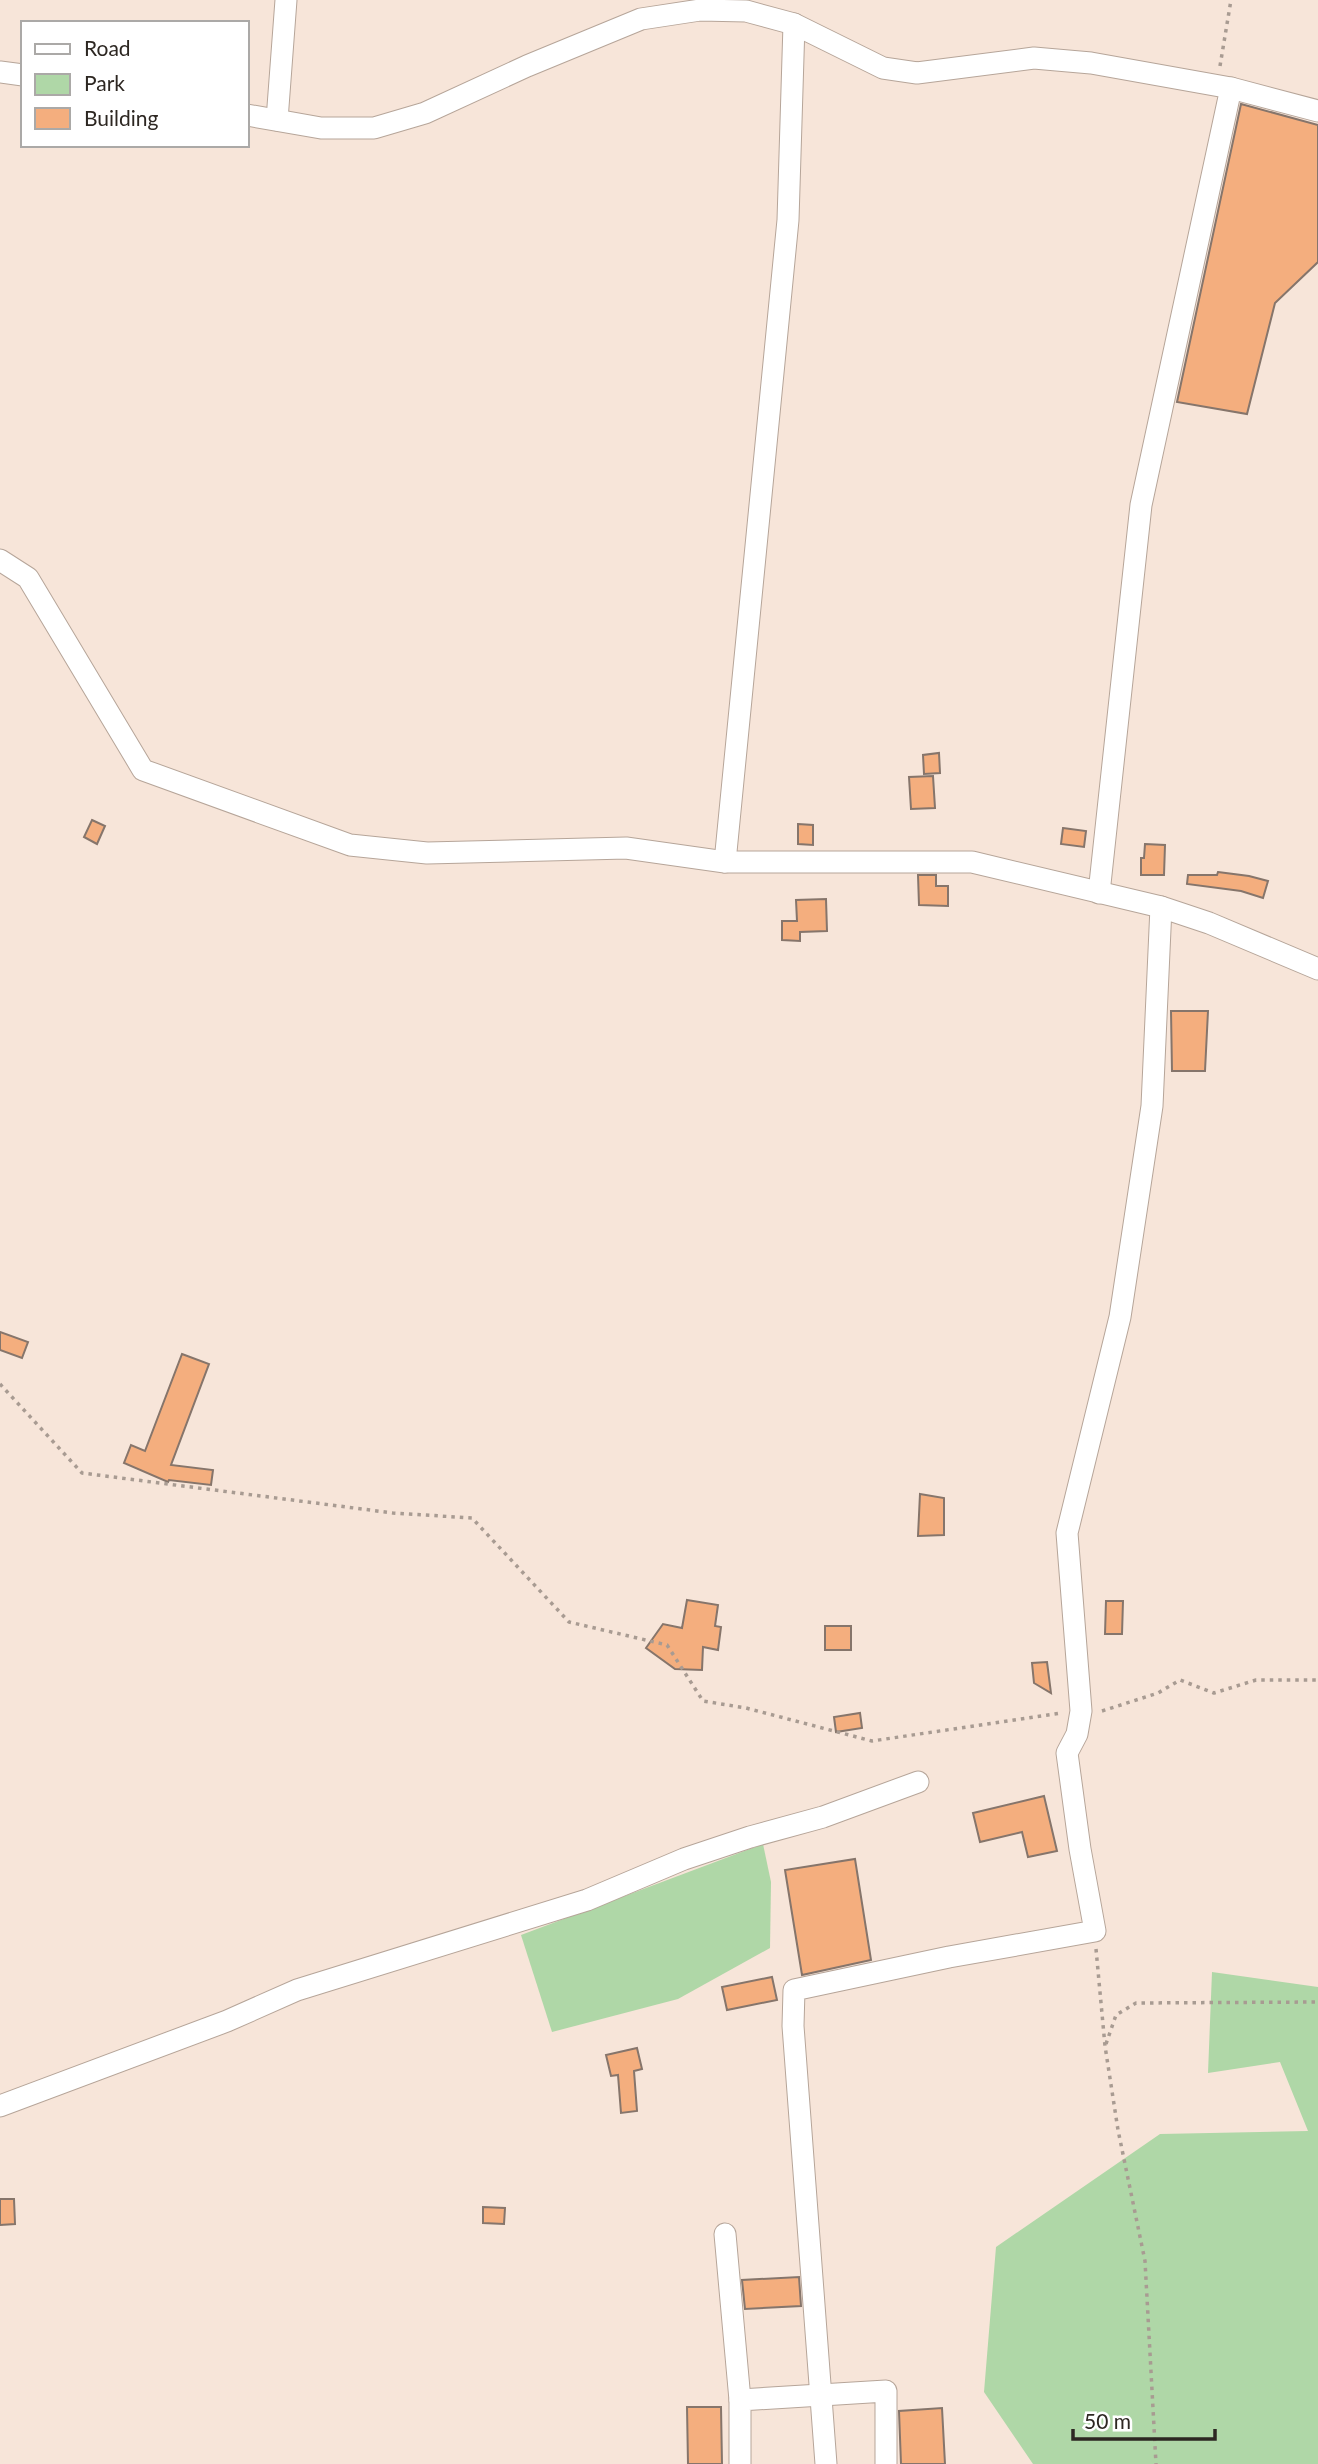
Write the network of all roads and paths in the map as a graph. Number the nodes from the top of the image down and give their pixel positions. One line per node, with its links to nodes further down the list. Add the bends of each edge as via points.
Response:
1 (286, 0): 9 (street)
2 (1231, 0): 6 (path)
3 (794, 24): 6 (street, via 883,68 917,73 1034,58 1091,63); 9 (street, via 746,11 700,10 641,19 425,113 374,128 321,128); 11 (street, via 787,233)
4 (0, 72): 5 (street)
5 (21, 75)
6 (1224, 87): 7 (street); 12 (street, via 1141,505)
7 (1318, 111)
8 (248, 115): 9 (street)
9 (277, 120)
10 (0, 559): 11 (street, via 28,578 144,770 350,845 427,853 625,848)
11 (725, 862): 12 (street, via 972,862)
12 (1099, 893): 13 (street)
13 (1161, 908): 14 (street); 17 (street, via 1153,1106 1120,1317 1067,1533)
14 (1318, 969)
15 (0, 1384): 17 (path, via 82,1472 393,1513 472,1518 569,1622 667,1645 703,1701 872,1741)
16 (1318, 1680): 18 (path, via 1256,1680 1214,1693 1180,1680 1158,1693 1103,1710)
17 (1081, 1711): 18 (street)
18 (1077, 1734): 20 (street, via 1067,1753)
19 (918, 1782): 23 (street, via 823,1817 684,1859 587,1900 297,1990)
20 (1095, 1931): 22 (path); 25 (street, via 794,1990)
21 (1318, 2002): 22 (path, via 1136,2003 1116,2015)
22 (1105, 2046): 30 (path, via 1145,2261)
23 (0, 2106)
24 (725, 2234): 26 (street)
25 (821, 2395): 26 (street); 28 (street); 29 (street, via 886,2391)
26 (740, 2400): 27 (street)
27 (740, 2464)
28 (826, 2464)
29 (886, 2464)
30 (1156, 2464)

